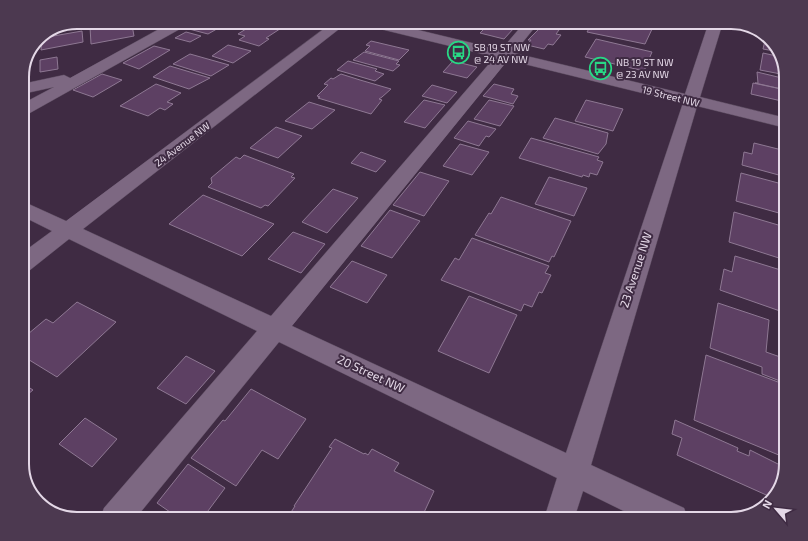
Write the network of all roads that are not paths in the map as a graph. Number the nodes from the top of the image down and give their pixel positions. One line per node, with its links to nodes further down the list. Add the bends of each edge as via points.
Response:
1 (169, 29): 7 (street)
2 (332, 29): 13 (street, 24 Avenue NW)
3 (398, 29): 6 (street, 19 Street NW)
4 (526, 29): 6 (street)
5 (714, 29): 9 (street, 23 Avenue NW)
6 (504, 55): 9 (street, 19 Street NW); 15 (street)
7 (85, 76): 8 (street); 10 (street)
8 (29, 88)
9 (691, 100): 11 (street, 19 Street NW); 16 (street, 23 Avenue NW)
10 (29, 107)
11 (779, 121)
12 (29, 212): 13 (street, 20 Street NW)
13 (68, 231): 14 (street, 24 Avenue NW); 15 (street, 20 Street NW)
14 (29, 259)
15 (274, 329): 16 (street, 20 Street NW); 17 (street)
16 (573, 471): 18 (street, 23 Avenue NW); 19 (street, 20 Street NW)
17 (121, 512)
18 (561, 512)
19 (658, 512)

